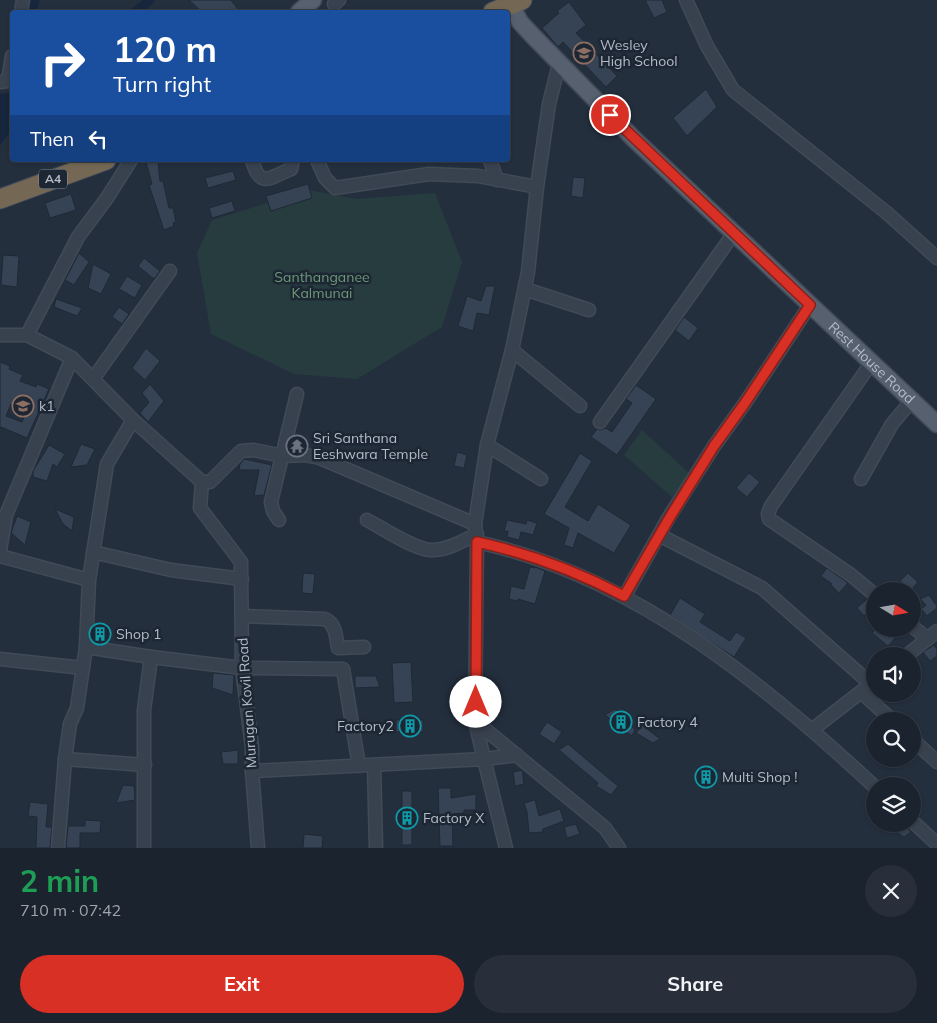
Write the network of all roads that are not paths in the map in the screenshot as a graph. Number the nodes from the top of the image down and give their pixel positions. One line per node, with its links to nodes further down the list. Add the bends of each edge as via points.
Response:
1 (313, 0): 4 (main road)
2 (686, 0): 19 (street, via 707,46 734,90 887,213)
3 (517, 2): 5 (highway); 6 (main road, Rest House Road, via 520,22)
4 (301, 10)
5 (498, 10)
6 (559, 64): 16 (street, via 549,104); 18 (main road, Rest House Road)
7 (10, 66): 8 (street)
8 (7, 81)
9 (100, 162): 17 (highway, A4)
10 (129, 162): 25 (street, via 78,237)
11 (253, 162): 12 (street, via 256,173 268,179 291,168)
12 (292, 162)
13 (319, 162): 15 (street, via 325,178 335,188 429,174)
14 (491, 162): 15 (street)
15 (497, 180): 16 (street)
16 (537, 187): 21 (street)
17 (0, 198)
18 (734, 233): 22 (main road, Rest House Road); 34 (street)
19 (937, 258)
20 (170, 270): 29 (street)
21 (525, 289): 23 (street); 26 (street)
22 (810, 305): 28 (main road, Rest House Road); 44 (street, via 714,446)
23 (589, 310)
24 (0, 335): 25 (street)
25 (27, 335): 27 (street)
26 (512, 350): 32 (street); 36 (street)
27 (72, 358): 29 (street); 45 (street, via 6,515)
28 (872, 362): 31 (main road, Rest House Road); 50 (street, via 768,514 769,519)
29 (93, 379): 33 (street)
30 (297, 394): 37 (street)
31 (913, 399): 35 (main road, Rest House Road); 39 (street, via 892,424)
32 (580, 406)
33 (132, 420): 40 (street); 46 (street, via 107,464)
34 (600, 422)
35 (937, 424)
36 (487, 445): 38 (street); 43 (street)
37 (283, 456): 40 (street, via 242,451 210,482); 41 (street, via 272,502); 43 (street, via 320,458)
38 (541, 479)
39 (861, 479)
40 (202, 482): 48 (street, Murugan Kovil Road, via 200,508 241,562)
41 (279, 520)
42 (367, 520): 43 (street, via 430,550 452,546)
43 (476, 533): 51 (street); 63 (street)
44 (660, 535): 51 (street); 61 (street, via 762,588)
45 (0, 550)
46 (93, 552): 48 (street, via 171,570); 49 (street)
47 (0, 556): 49 (street)
48 (242, 579): 52 (street, Murugan Kovil Road)
49 (89, 580): 54 (street)
50 (866, 588)
51 (624, 596): 64 (street, via 685,632)
52 (242, 616): 55 (street, via 324,619 335,630 338,648); 60 (street, Murugan Kovil Road)
53 (932, 635): 56 (street)
54 (86, 647): 57 (street); 59 (street)
55 (364, 647)
56 (917, 647)
57 (151, 657): 60 (street); 70 (street, via 144,710)
58 (0, 659): 59 (street)
59 (83, 668): 67 (street)
60 (242, 668): 72 (street, via 343,669); 73 (street, Murugan Kovil Road)
61 (866, 683)
62 (866, 688): 64 (street)
63 (475, 722): 66 (street); 68 (street)
64 (813, 729): 74 (street)
65 (921, 748): 69 (street)
66 (517, 755): 68 (street); 82 (street, via 605,828)
67 (65, 759): 70 (street); 77 (street)
68 (484, 759): 71 (street); 81 (street)
69 (937, 762)
70 (145, 765): 78 (street)
71 (374, 765): 72 (street); 80 (street)
72 (359, 766): 73 (street)
73 (252, 771): 79 (street, Murugan Kovil Road)
74 (866, 779)
75 (921, 829): 76 (street)
76 (937, 844)
77 (58, 848)
78 (144, 848)
79 (258, 848)
80 (376, 848)
81 (506, 848)
82 (619, 848)

